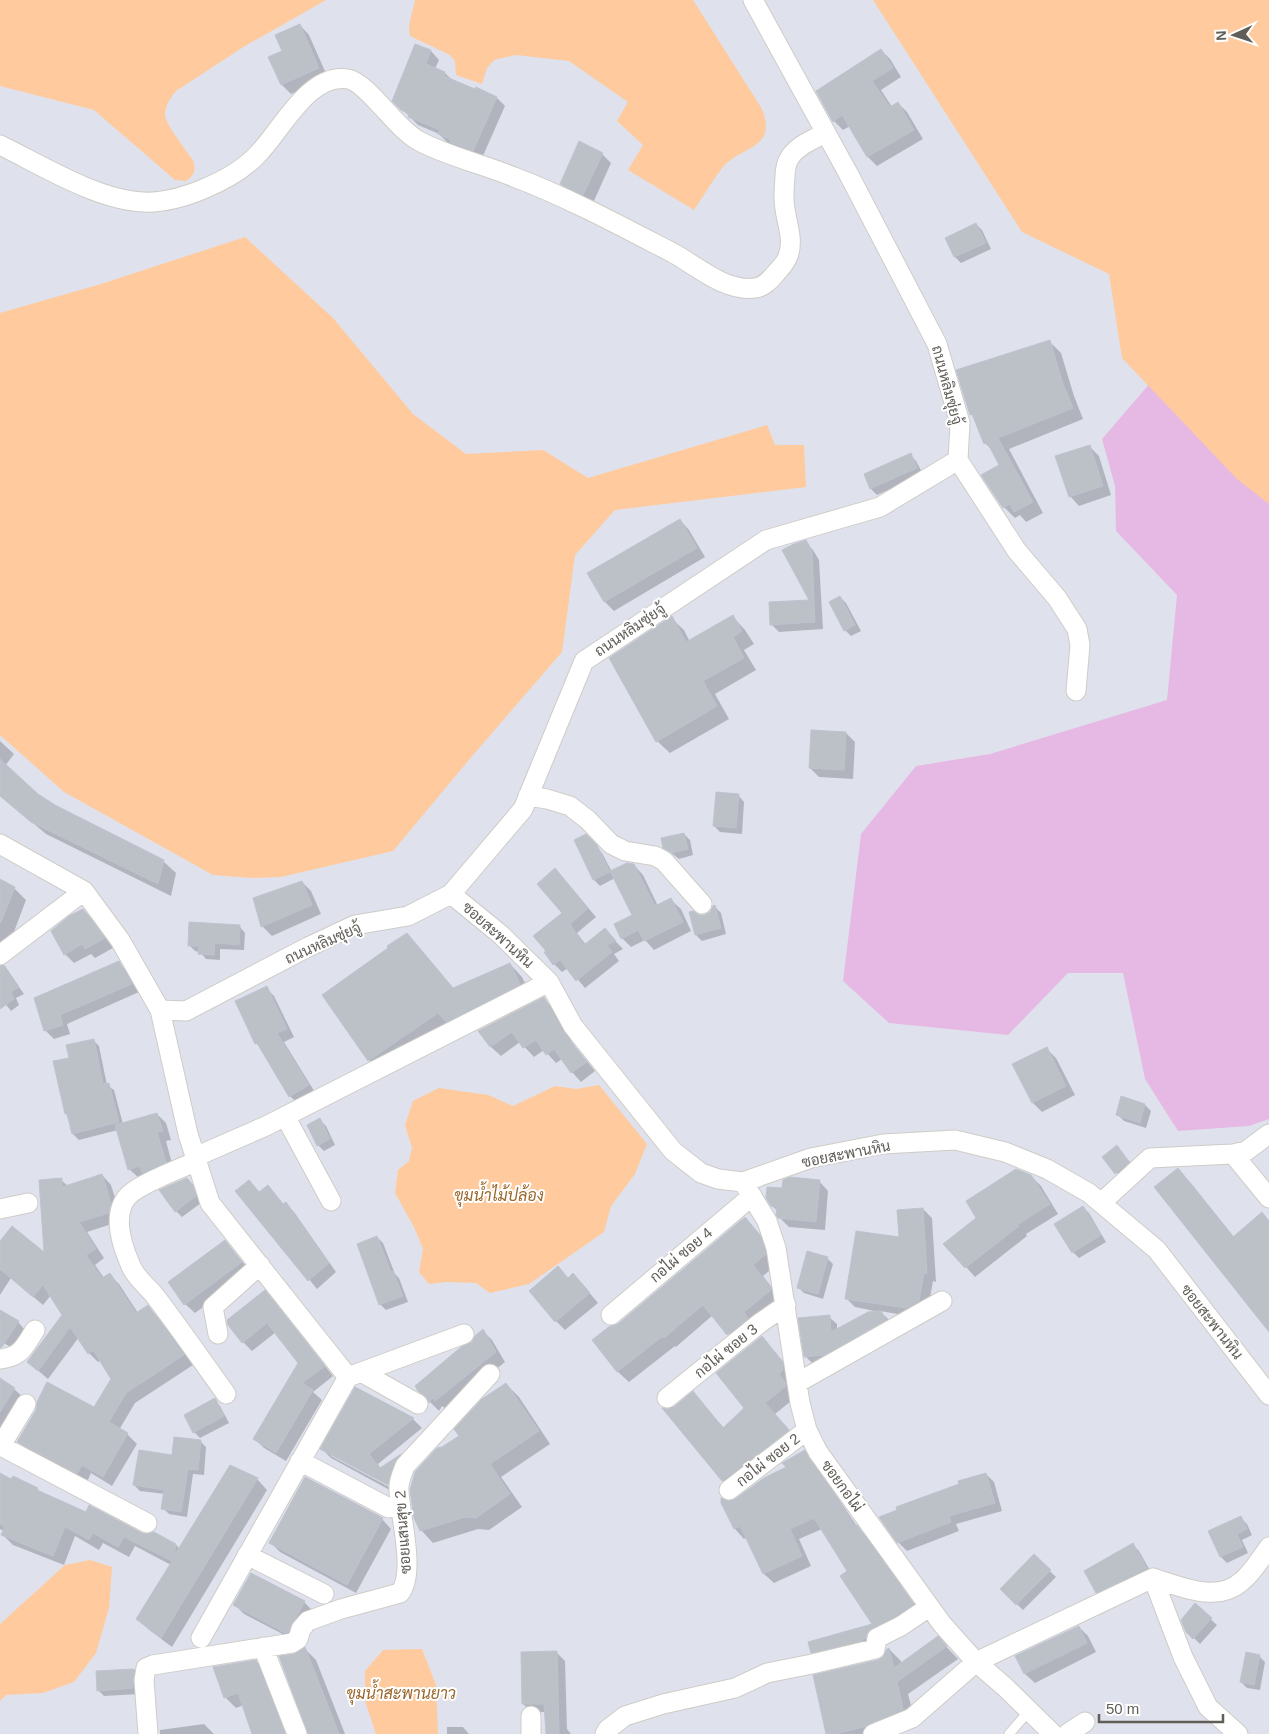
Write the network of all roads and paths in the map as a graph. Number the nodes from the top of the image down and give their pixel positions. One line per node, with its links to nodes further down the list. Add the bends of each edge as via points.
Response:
1 (754, 0): 2 (street, ถนนหลิมซุ่ยจู้)
2 (825, 133): 3 (street, via 790,156 785,168 783,192 790,238 789,255 762,287 752,289 722,282 621,226 516,177 417,141 359,83 347,79 332,80 318,86 294,108 257,156 230,176 171,200 142,202 97,193); 4 (street, ถนนหลิมซุ่ยจู้, via 937,344 960,423)
3 (0, 145)
4 (958, 460): 5 (street, via 1017,551 1058,598 1077,629 1080,645); 6 (street, ถนนหลิมซุ่ยจู้, via 880,507 766,540 584,661)
5 (1076, 691)
6 (528, 796): 9 (street, ถนนหลิมซุ่ยจู้, via 523,809); 10 (street, via 570,806 611,844 625,851 664,860)
7 (0, 844): 8 (street)
8 (84, 892): 11 (street); 13 (street, via 120,940)
9 (451, 894): 12 (street, ซอยสะพานหิน, via 500,934); 13 (street, ถนนหลิมซุ่ยจู้, via 408,916 355,925 186,1011)
10 (702, 904)
11 (0, 954)
12 (549, 982): 14 (street); 18 (street, ซอยสะพานหิน, via 573,1026 673,1151 701,1173)
13 (160, 1010): 17 (street)
14 (285, 1116): 17 (street); 20 (street)
15 (1269, 1134): 16 (street, via 1246,1151)
16 (1233, 1154): 19 (street); 21 (street, via 1150,1158)
17 (196, 1159): 24 (street, via 210,1203); 35 (street, via 130,1194 122,1206 121,1239 131,1268)
18 (748, 1189): 21 (street, ซอยสะพานหิน, via 811,1158 883,1144 955,1140 1005,1152 1047,1169 1090,1193); 26 (street, ซอยกอไผ่, via 767,1221 776,1248); 27 (street, กอไผ่ ซอย 4)
19 (1269, 1198)
20 (331, 1202)
21 (1101, 1203): 36 (street, ซอยสะพานหิน, via 1157,1250)
22 (28, 1204): 23 (street)
23 (0, 1209)
24 (260, 1265): 29 (street, via 213,1306); 32 (street)
25 (942, 1301): 34 (street)
26 (786, 1305): 34 (street, ซอยกอไผ่); 37 (street, กอไผ่ ซอย 3)
27 (610, 1314)
28 (35, 1330): 31 (street, via 21,1352 12,1358)
29 (218, 1334)
30 (464, 1334): 32 (street)
31 (0, 1359)
32 (354, 1374): 39 (street); 42 (street)
33 (490, 1374): 52 (street, ซอยแสนสุข 2, via 406,1466 400,1477 405,1527 405,1587 400,1593 308,1621 292,1643)
34 (797, 1383): 40 (street, ซอยกอไผ่)
35 (226, 1394)
36 (1269, 1394)
37 (667, 1398)
38 (26, 1404): 41 (street)
39 (418, 1404)
40 (807, 1430): 43 (street, กอไผ่ ซอย 2); 50 (street, ซอยกอไผ่, via 818,1452)
41 (0, 1447): 45 (street)
42 (300, 1462): 44 (street); 47 (street)
43 (729, 1490)
44 (389, 1508)
45 (147, 1523)
46 (1269, 1547): 48 (street, via 1243,1580 1225,1591 1195,1591)
47 (247, 1555): 49 (street); 51 (street)
48 (1153, 1578): 53 (street); 63 (street, via 1183,1657 1208,1707)
49 (324, 1594)
50 (929, 1607): 53 (street, ซอยกอไผ่); 58 (street, via 877,1638 875,1649 767,1673 735,1688 663,1704 625,1716)
51 (201, 1638)
52 (263, 1647): 56 (street, ซอยแสนสุข 2, via 146,1668); 57 (street)
53 (976, 1662): 54 (street, ซอยกอไผ่); 59 (street, via 912,1718)
54 (1030, 1711): 60 (lane); 61 (street, ซอยกอไผ่)
55 (1085, 1722): 62 (street)
56 (148, 1734)
57 (297, 1734)
58 (605, 1734)
59 (873, 1734)
60 (1009, 1734)
61 (1053, 1734)
62 (1068, 1734)
63 (1238, 1734)

